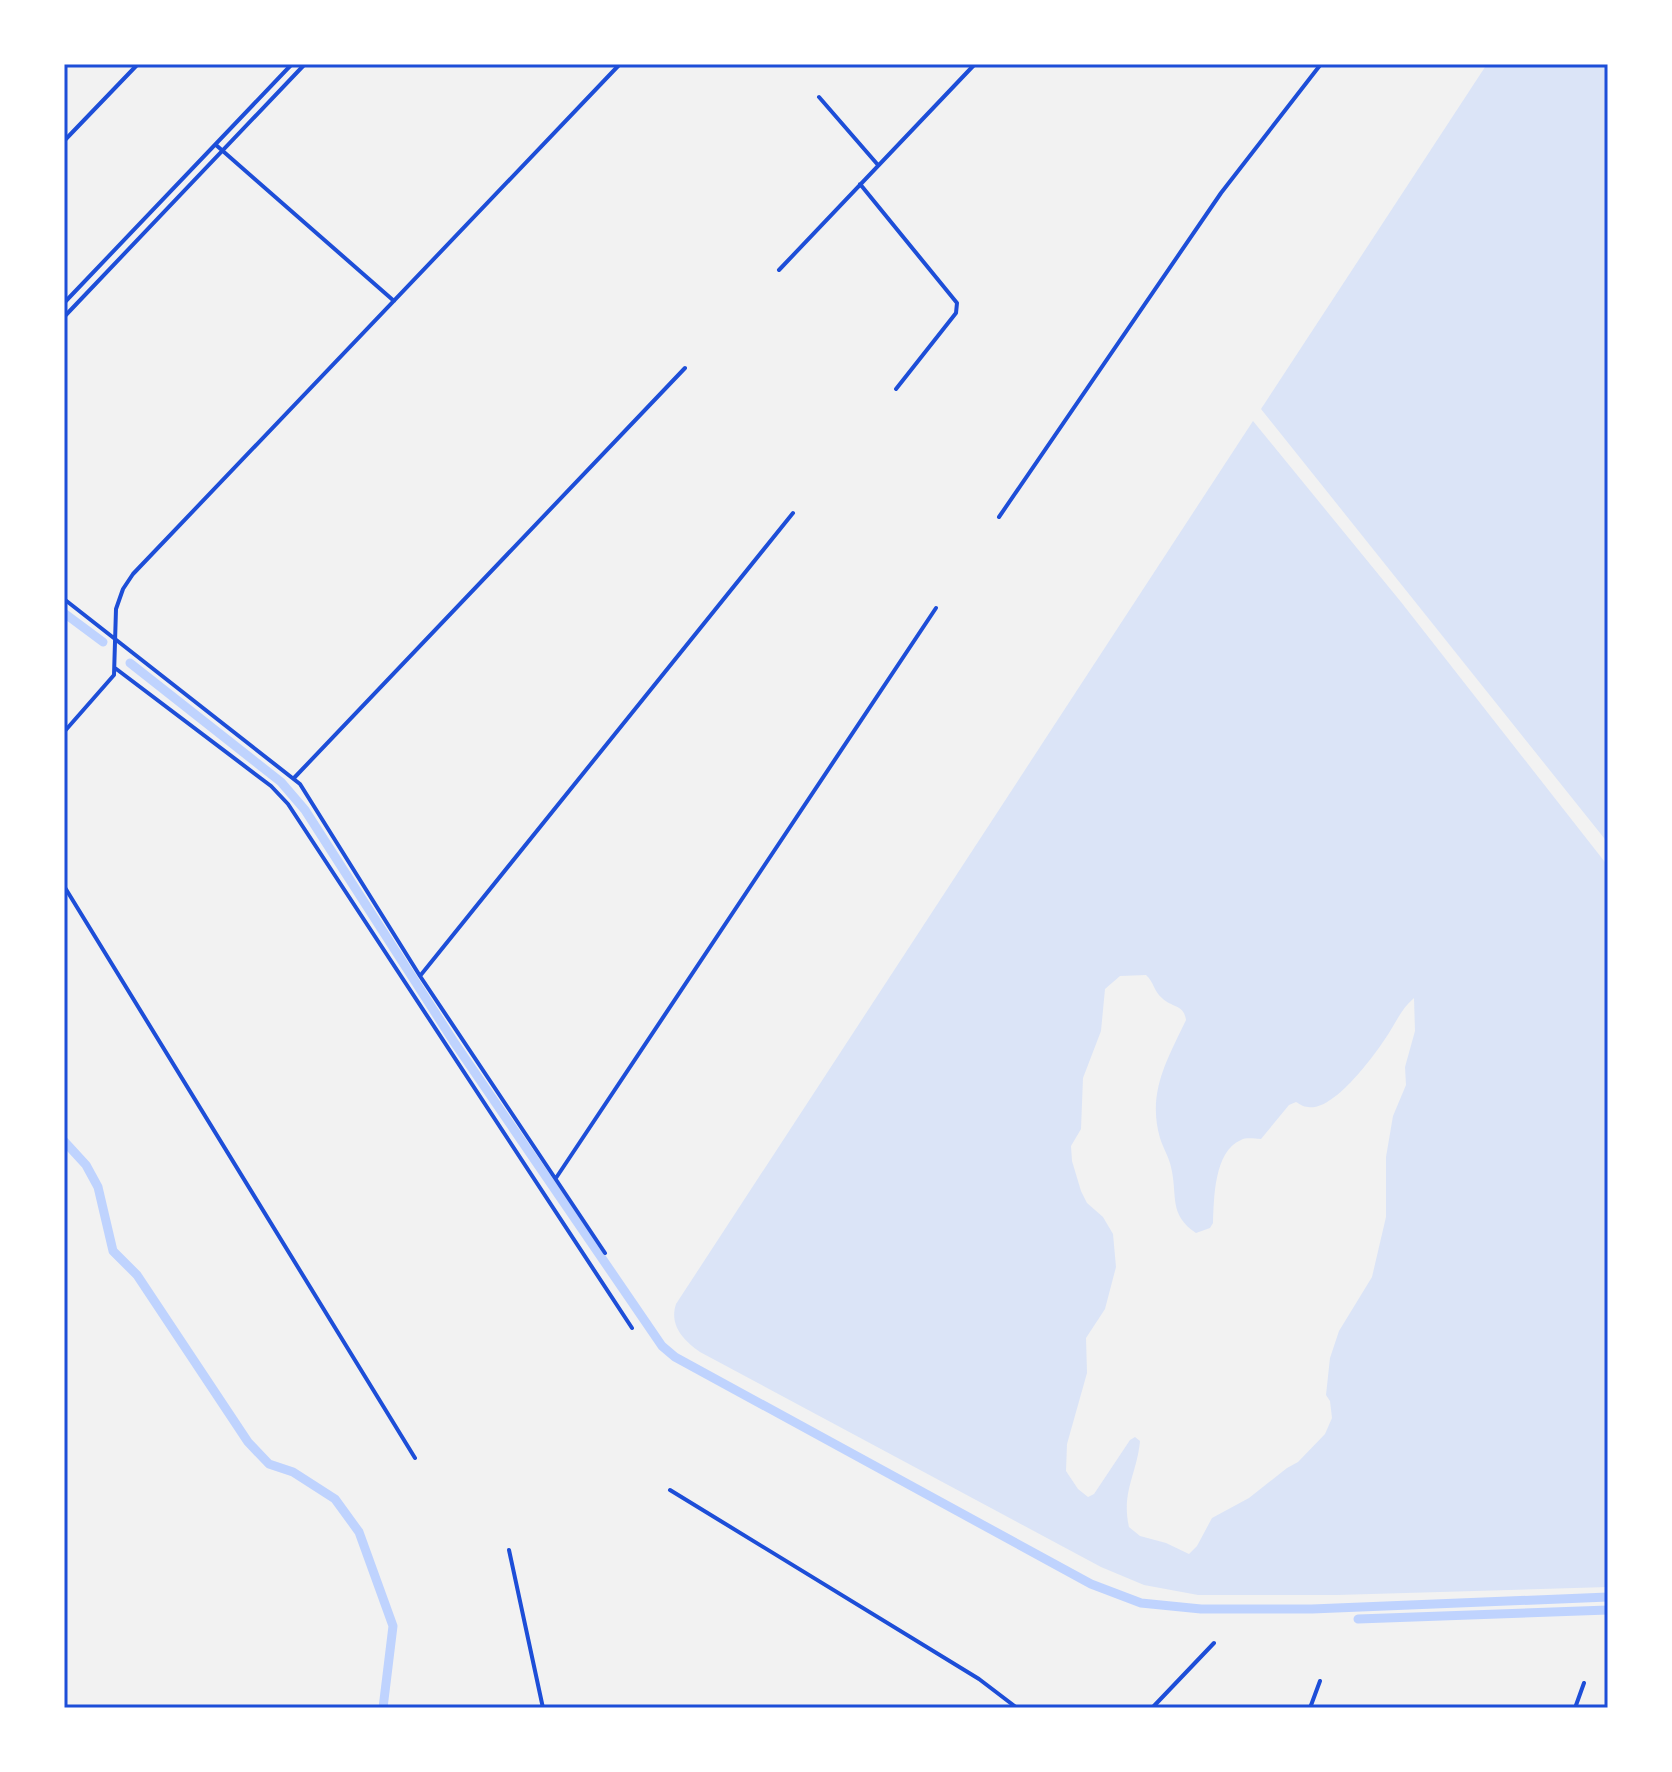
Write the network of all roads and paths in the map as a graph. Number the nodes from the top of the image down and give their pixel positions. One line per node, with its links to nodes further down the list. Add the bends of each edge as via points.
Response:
1 (138, 64): 8 (street)
2 (292, 64): 9 (street)
3 (305, 64): 10 (street)
4 (620, 64): 14 (street)
5 (975, 64): 11 (street)
6 (1321, 64): 20 (street, via 1221,193)
7 (819, 97): 11 (street)
8 (64, 141)
9 (216, 145): 10 (street); 15 (street)
10 (223, 150): 14 (street); 16 (street)
11 (878, 165): 12 (street)
12 (860, 184): 13 (street); 18 (street, via 957,303 956,313)
13 (779, 270)
14 (394, 301): 23 (street, via 133,574 117,602)
15 (64, 303)
16 (64, 317)
17 (685, 368): 26 (street)
18 (896, 389)
19 (793, 513): 28 (street)
20 (999, 517)
21 (64, 599): 23 (street)
22 (936, 608): 29 (street)
23 (114, 636): 24 (street); 26 (street)
24 (115, 668): 25 (street, via 109,683); 31 (street, via 288,804)
25 (64, 732)
26 (294, 778): 28 (street)
27 (64, 886): 32 (street)
28 (420, 976): 29 (street)
29 (556, 1178): 30 (street)
30 (605, 1253)
31 (632, 1328)
32 (415, 1458)
33 (670, 1490): 39 (street, via 979,1679)
34 (509, 1550): 38 (street)
35 (1214, 1643): 40 (street)
36 (1320, 1681): 41 (street)
37 (1584, 1683): 42 (street)
38 (543, 1708)
39 (1017, 1708)
40 (1152, 1708)
41 (1310, 1708)
42 (1575, 1708)

